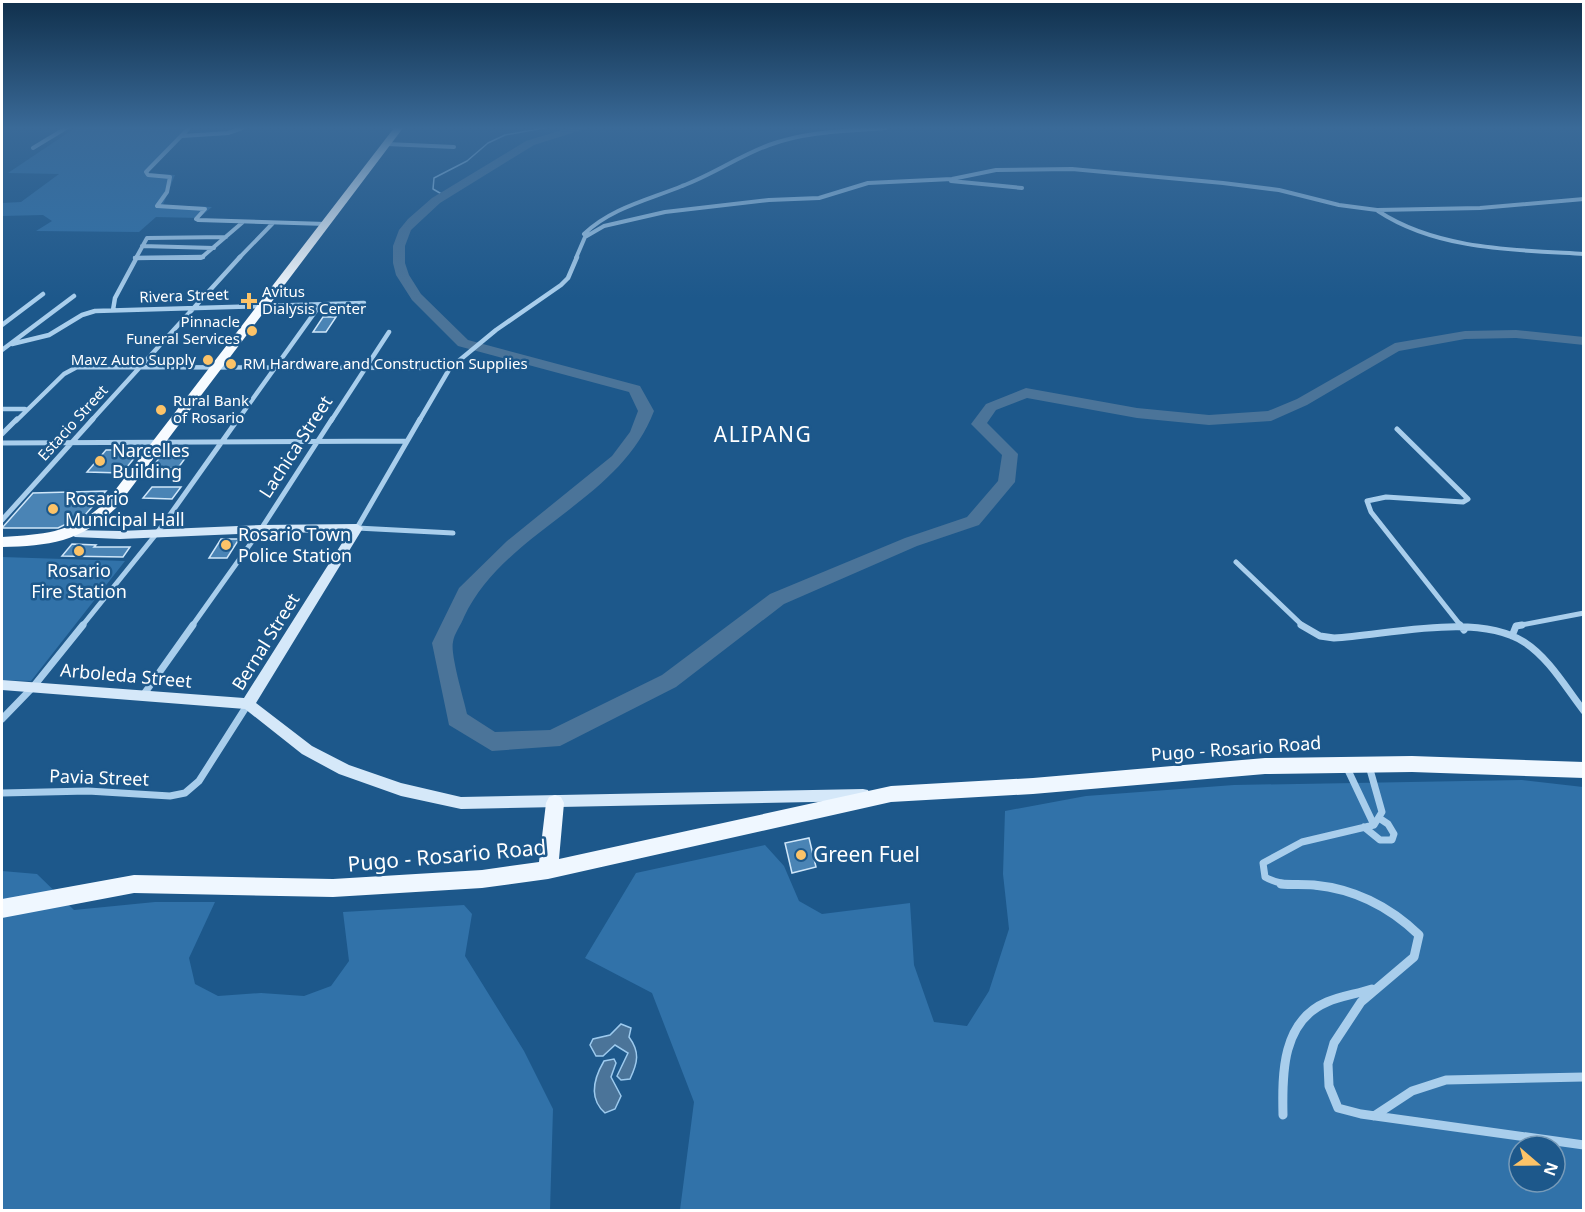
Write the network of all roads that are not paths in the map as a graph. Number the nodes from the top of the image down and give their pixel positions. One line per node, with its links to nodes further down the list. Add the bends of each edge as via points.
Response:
1 (168, 185): 10 (street, via 157,206 205,208 196,219)
2 (356, 185): 12 (highway)
3 (686, 185): 14 (street, via 606,218 589,229)
4 (866, 185): 14 (street, via 819,198 650,214 604,226)
5 (993, 185): 7 (street)
6 (1225, 185): 9 (street, via 1279,190)
7 (1022, 188)
8 (1584, 199): 9 (street, via 1480,208)
9 (1377, 210): 17 (street, via 1395,224 1430,235 1523,250)
10 (243, 222): 11 (street); 13 (street)
11 (273, 223): 12 (street); 24 (street, Estacio Street)
12 (326, 224): 23 (highway)
13 (226, 237): 15 (street, via 153,236); 16 (street)
14 (585, 237): 34 (street, Bernal Street, via 568,278 561,285)
15 (142, 246): 16 (street); 18 (street)
16 (214, 248): 18 (street, via 198,259)
17 (1584, 254)
18 (135, 258): 25 (street)
19 (43, 294): 26 (street)
20 (74, 296): 28 (street)
21 (364, 303): 22 (street, Rivera Street)
22 (320, 305): 23 (street, Rivera Street); 32 (street)
23 (264, 306): 24 (street, Rivera Street); 31 (highway)
24 (192, 308): 25 (street, Rivera Street); 30 (street, Estacio Street)
25 (113, 310): 28 (street, Rivera Street, via 89,312 50,335)
26 (2, 325)
27 (389, 332): 33 (street, Lachica Street)
28 (12, 344): 29 (street)
29 (2, 350)
30 (139, 367): 31 (street); 36 (street, via 72,369); 42 (street, Estacio Street)
31 (218, 367): 32 (street); 43 (highway)
32 (275, 367): 33 (street); 39 (street)
33 (367, 367): 34 (street); 40 (street, Lachica Street)
34 (450, 368): 41 (street, Bernal Street)
35 (2, 409): 36 (street)
36 (25, 410): 38 (street)
37 (1397, 429): 54 (street, via 1468,499 1462,502 1386,497 1367,501 1384,529)
38 (2, 434)
39 (223, 441): 40 (street); 43 (street); 50 (street)
40 (316, 441): 41 (street); 47 (street, Lachica Street)
41 (407, 441): 46 (street, Bernal Street)
42 (71, 442): 43 (street); 44 (street); 45 (street, Estacio Street)
43 (160, 442): 49 (highway, via 111,505 89,526)
44 (2, 443)
45 (2, 520)
46 (357, 528): 47 (main road); 48 (street); 59 (main road, Bernal Street)
47 (261, 529): 50 (main road); 58 (street, Lachica Street)
48 (453, 532)
49 (75, 533): 50 (main road); 51 (highway, via 62,538)
50 (157, 533): 57 (street)
51 (2, 542)
52 (1236, 562): 54 (street, via 1304,627 1325,637)
53 (1584, 613): 55 (street, via 1516,626)
54 (1464, 630): 55 (street)
55 (1512, 636): 60 (street, via 1538,655)
56 (2, 685): 57 (main road, Arboleda Street)
57 (33, 687): 58 (main road, Arboleda Street); 61 (street)
58 (144, 694): 59 (main road, Arboleda Street)
59 (248, 704): 65 (street, Bernal Street); 68 (main road, Pugo - Rosario Road, via 307,749 356,776 404,792 460,803)
60 (1584, 711)
61 (2, 719)
62 (1345, 764): 63 (main road, Pugo - Rosario Road); 67 (main road, Pugo - Rosario Road, via 1265,766); 69 (street)
63 (1368, 764): 64 (main road, Pugo - Rosario Road); 69 (street, via 1382,812)
64 (1584, 770)
65 (194, 787): 66 (street, Pavia Street, via 170,796 88,791)
66 (2, 793)
67 (891, 794): 68 (main road, Pugo - Rosario Road); 71 (main road, Pugo - Rosario Road)
68 (555, 803): 71 (main road)
69 (1376, 821): 70 (street); 70 (street, via 1391,827 1392,840 1376,839)
70 (1364, 827): 73 (street, via 1304,841 1278,851 1263,863 1265,877 1277,886 1315,885 1375,902 1402,917 1419,935 1414,957)
71 (548, 870): 72 (main road, Pugo - Rosario Road, via 482,879 333,888 134,884)
72 (2, 909)
73 (1372, 989): 75 (street, via 1325,1003 1296,1027 1285,1061); 76 (street, via 1349,1013 1326,1064 1329,1095 1338,1108)
74 (1584, 1077): 76 (street, via 1449,1078 1399,1096)
75 (1283, 1115)
76 (1374, 1116): 77 (street)
77 (1584, 1145)

